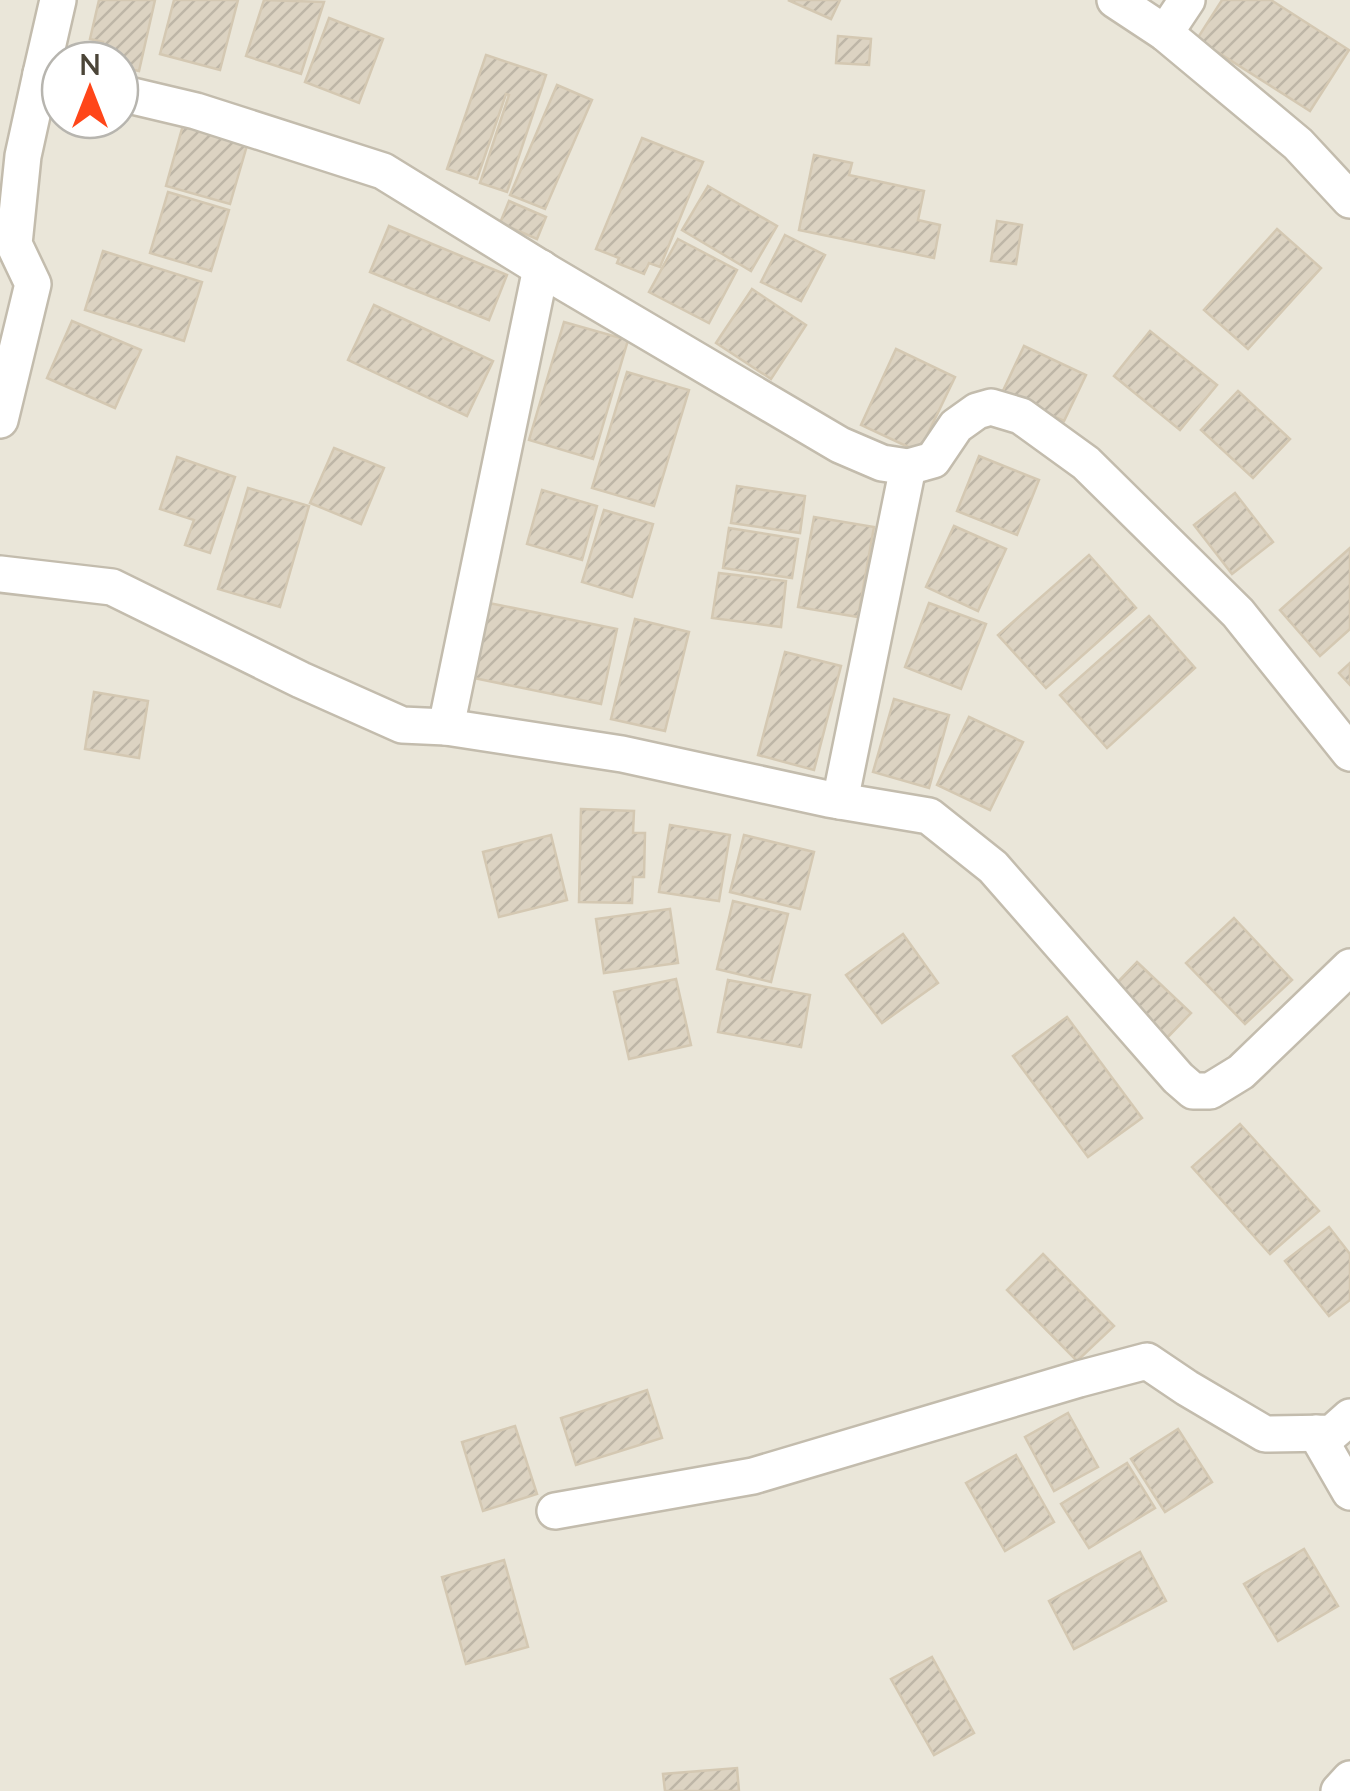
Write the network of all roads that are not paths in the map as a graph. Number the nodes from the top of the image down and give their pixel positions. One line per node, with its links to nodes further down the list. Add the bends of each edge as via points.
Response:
1 (58, 0): 5 (street)
2 (1115, 0): 4 (street)
3 (1187, 0): 4 (street)
4 (1164, 34): 8 (street, via 1298,144)
5 (54, 40)
6 (140, 98): 9 (street, via 384,171)
7 (40, 106): 10 (street, via 23,156 14,244 33,284)
8 (1350, 200)
9 (541, 268): 11 (street, via 840,445); 13 (street)
10 (0, 420)
11 (908, 466): 14 (street, via 933,460 956,426 977,412 991,407 1021,416 1086,463 1238,613); 15 (street)
12 (0, 574): 13 (street, via 112,587 402,725)
13 (446, 727): 15 (street, via 622,754)
14 (1350, 753)
15 (840, 802): 16 (street, via 928,816 992,867 1193,1092 1210,1091 1241,1072)
16 (1350, 967)
17 (1350, 1417): 18 (street, via 1332,1432)
18 (1316, 1433): 19 (street); 20 (street, via 1265,1434 1147,1360 752,1476)
19 (1350, 1492)
20 (555, 1512)
21 (1350, 1779): 22 (street)
22 (1340, 1791)

